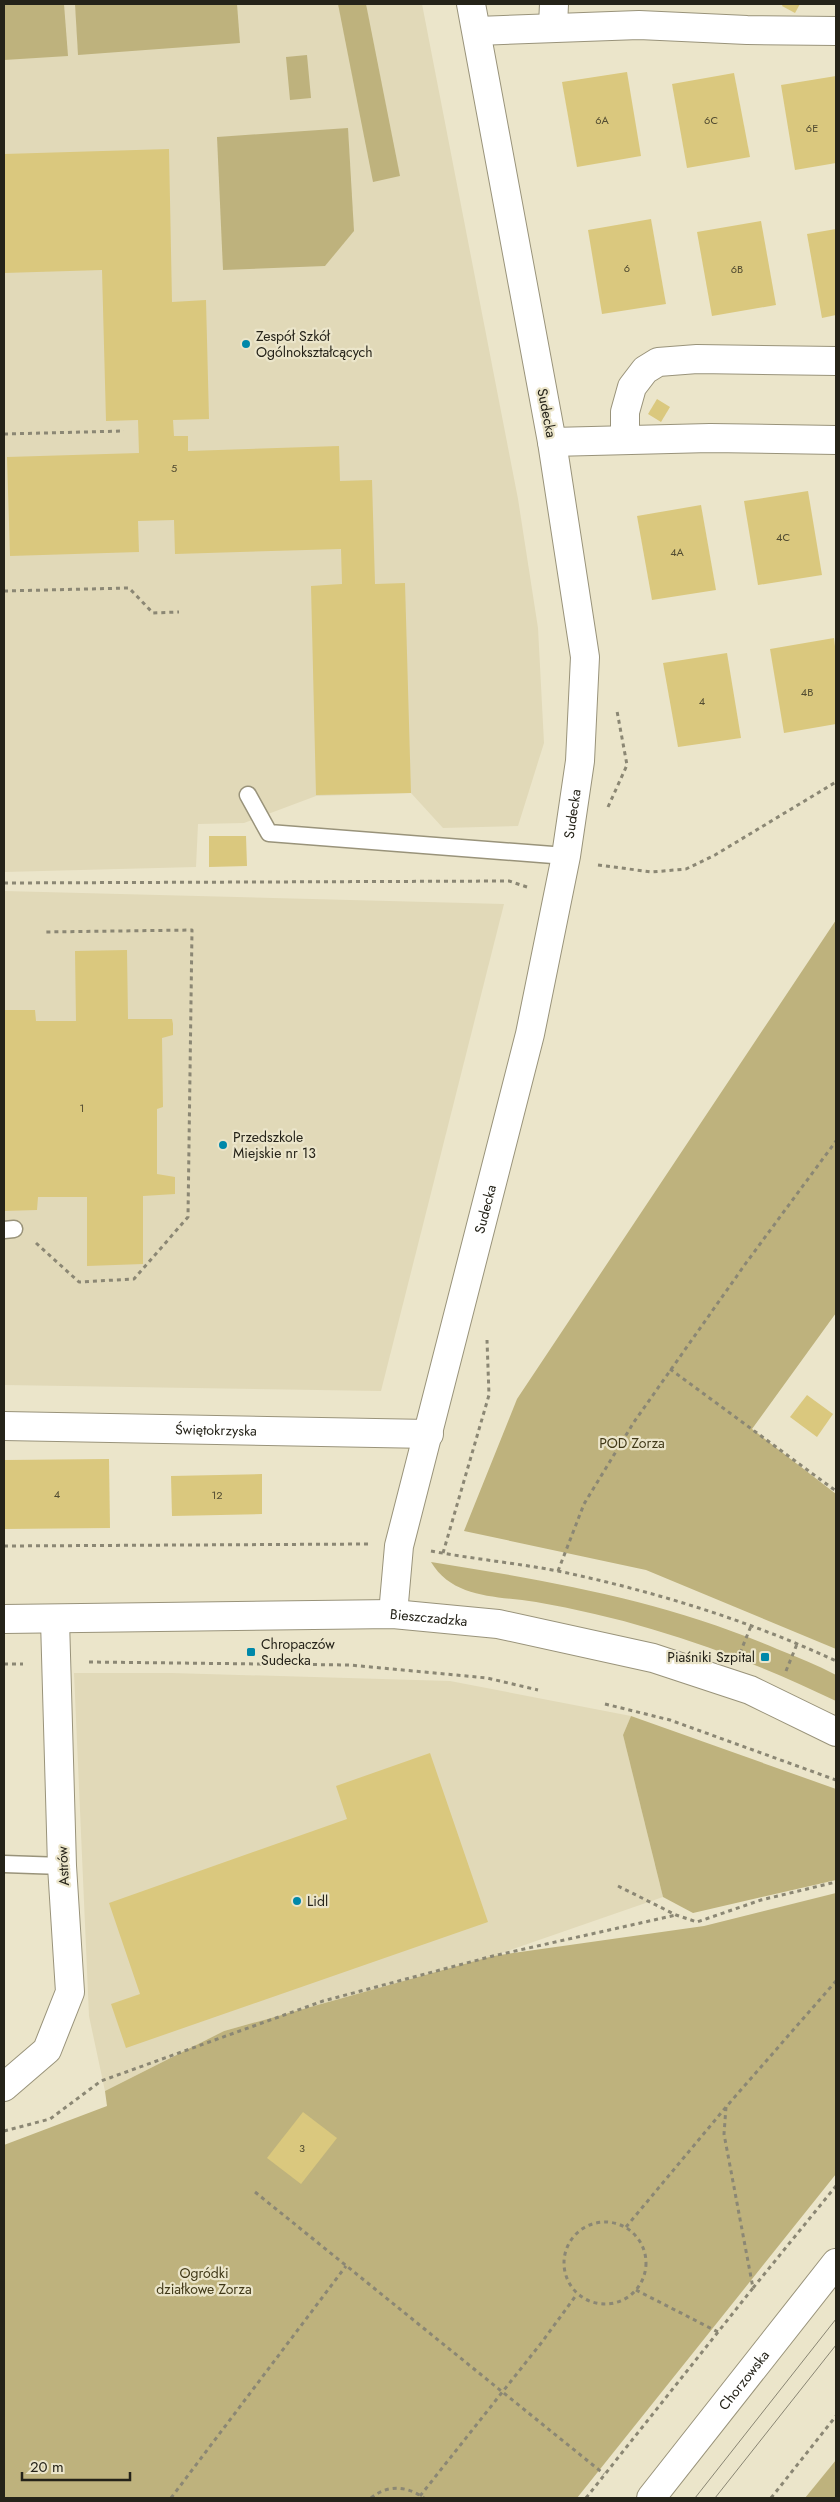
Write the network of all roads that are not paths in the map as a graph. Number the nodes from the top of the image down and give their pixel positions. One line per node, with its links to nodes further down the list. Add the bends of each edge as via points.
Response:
1 (471, 4): 3 (street, Sudecka)
2 (553, 15): 3 (street); 4 (street, via 639,25)
3 (477, 31): 8 (street, Sudecka)
4 (836, 31)
5 (836, 361): 6 (street, via 697,359 658,362 645,370 632,387 625,412)
6 (625, 439): 7 (street); 8 (street)
7 (836, 440)
8 (552, 442): 10 (street, Sudecka, via 585,657)
9 (248, 795): 10 (lane, via 269,833)
10 (578, 860): 12 (street, Sudecka, via 530,1034)
11 (4, 1426): 12 (street, Świętokrzyska)
12 (429, 1434): 13 (street, Sudecka, via 399,1546)
13 (393, 1614): 15 (street, Bieszczadzka); 16 (street, Bieszczadzka, via 498,1624 653,1658 750,1690)
14 (4, 1619): 15 (street, Bieszczadzka)
15 (55, 1620): 18 (street, Astrów)
16 (836, 1732)
17 (4, 1864): 18 (lane)
18 (62, 1866): 19 (street, Astrów, via 70,1992 47,2050)
19 (4, 2087)
20 (836, 2263): 21 (street, Chorzowska)
21 (651, 2498)

